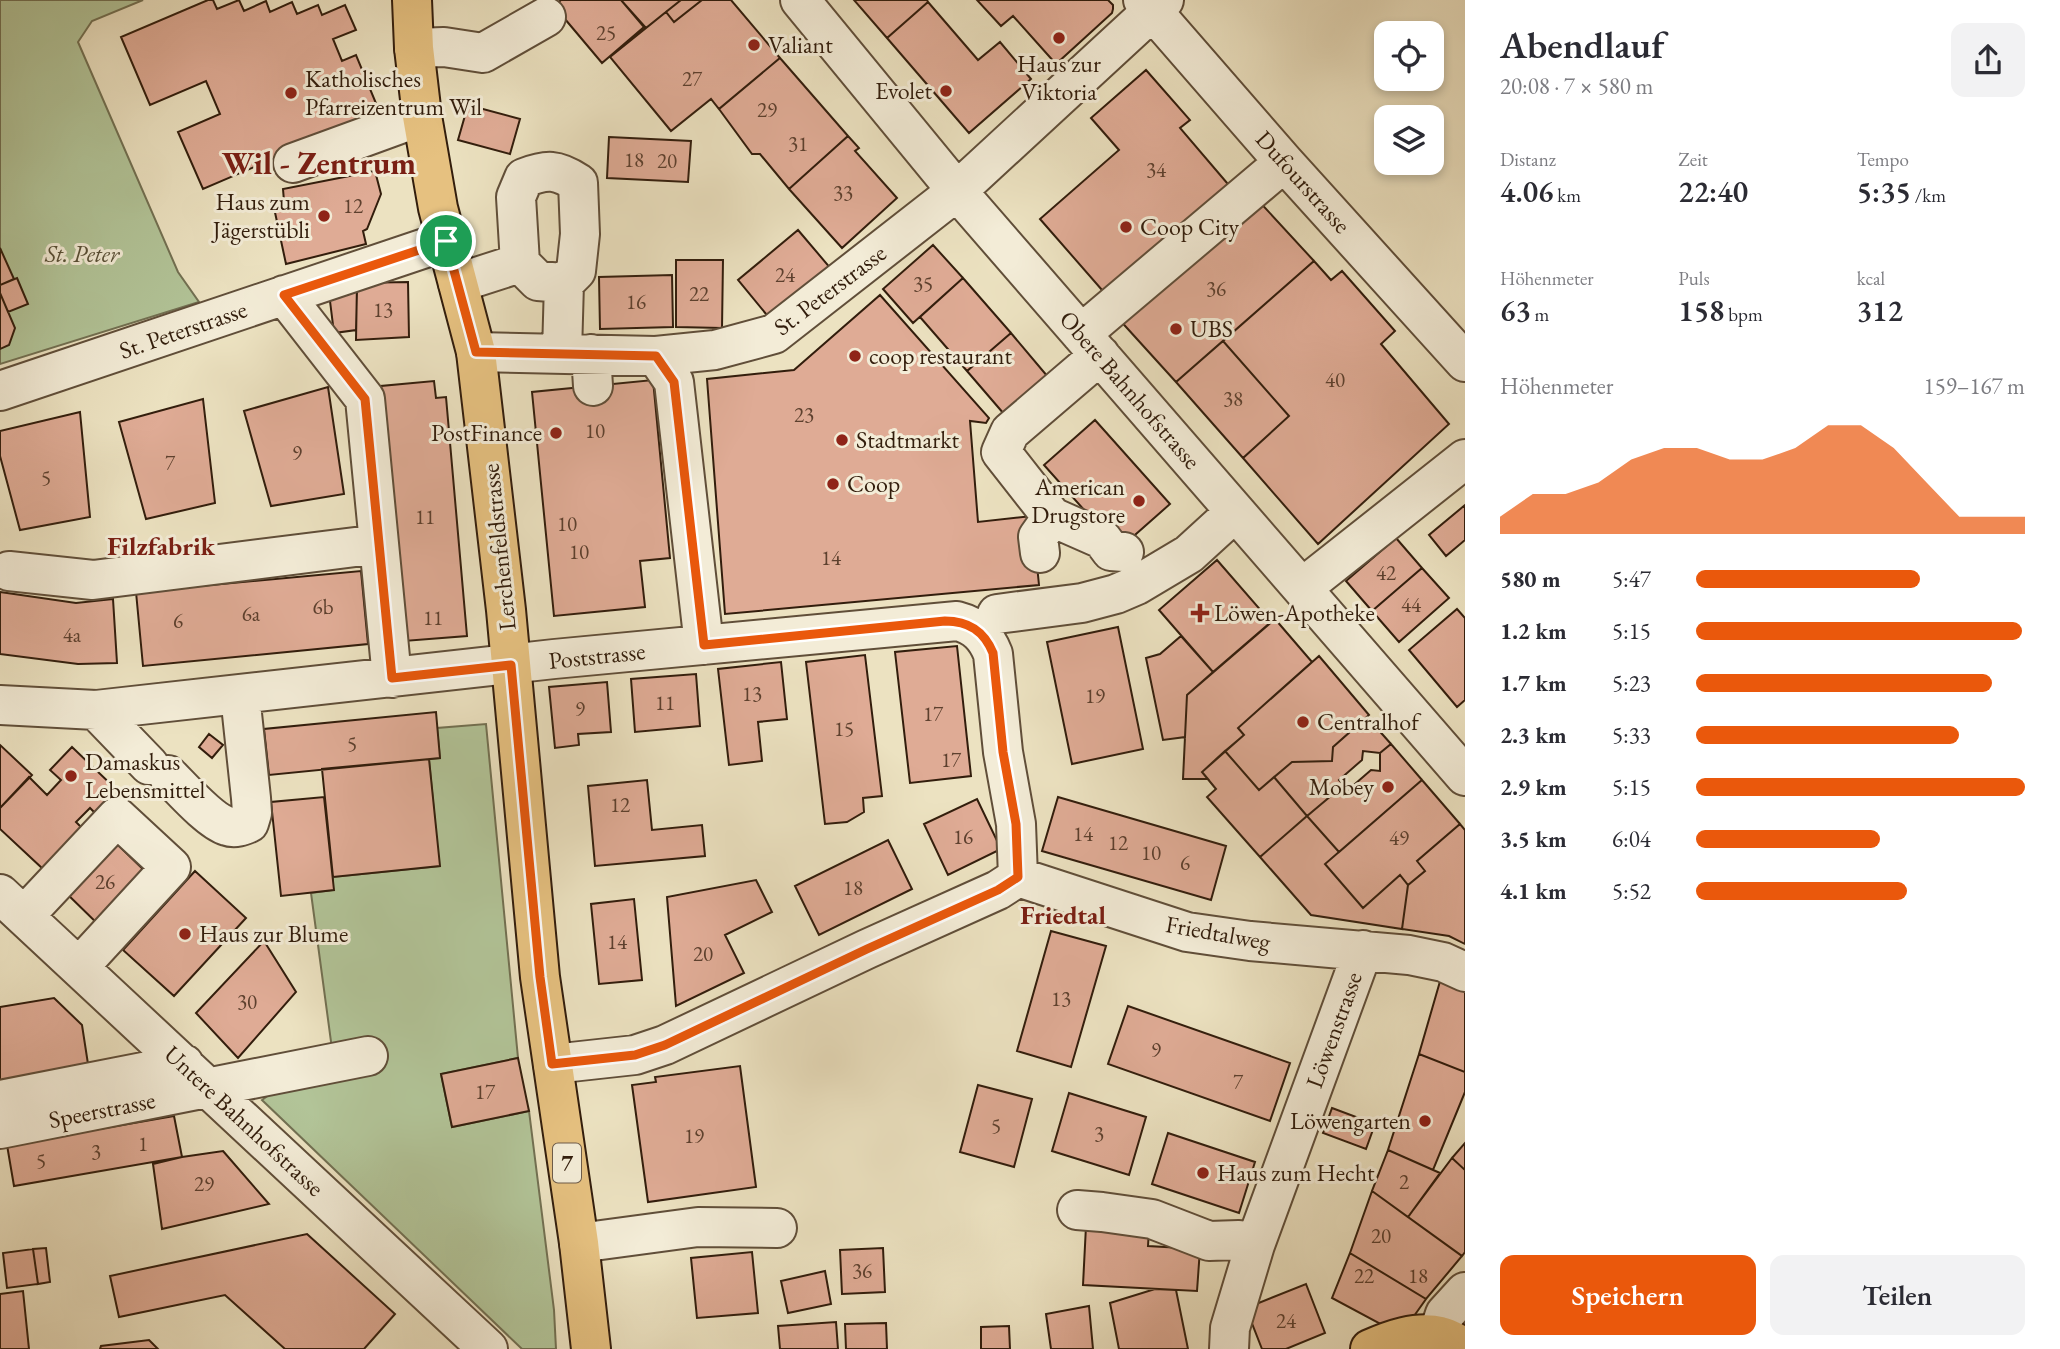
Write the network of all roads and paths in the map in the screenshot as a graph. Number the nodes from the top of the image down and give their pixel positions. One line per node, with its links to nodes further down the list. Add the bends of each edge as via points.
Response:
1 (412, 0): 5 (main road, Lerchenfeldstrasse / 7)
2 (800, 0): 9 (street, Obere Bahnhofstrasse)
3 (1153, 3): 9 (street, St. Peterstrasse); 18 (street, Dufourstrasse, via 1284,162)
4 (546, 17): 5 (street, via 483,53)
5 (414, 48): 6 (main road, Lerchenfeldstrasse / 7)
6 (422, 116): 7 (street); 10 (main road, Lerchenfeldstrasse / 7)
7 (293, 163)
8 (1269, 176): 15 (street)
9 (957, 191): 15 (street, Obere Bahnhofstrasse); 17 (street, St. Peterstrasse, via 774,334 715,350)
10 (446, 241): 12 (main road, Lerchenfeldstrasse / 7); 14 (street, St. Peterstrasse)
11 (520, 263): 12 (street); 13 (street, via 538,281); 13 (street, via 516,197 524,178 540,172 563,173 578,183 580,234 576,271)
12 (458, 283): 16 (main road, Lerchenfeldstrasse / 7)
13 (564, 283): 19 (street)
14 (284, 295): 20 (street, St. Peterstrasse); 24 (street, via 365,399)
15 (1091, 344): 22 (street, Obere Bahnhofstrasse); 23 (street, via 1010,432 1001,452)
16 (476, 352): 19 (street, St. Peterstrasse); 31 (main road, Lerchenfeldstrasse / 7)
17 (656, 356): 19 (street, St. Peterstrasse); 30 (street, via 674,382 679,527)
18 (1465, 362)
19 (582, 364)
20 (0, 391)
21 (1465, 459): 28 (street)
22 (1235, 512): 25 (street, Poststrasse, via 1189,554); 28 (street, Obere Bahnhofstrasse)
23 (1052, 517): 25 (street, via 1102,539); 27 (street, via 1038,537)
24 (379, 544): 26 (street, via 93,580); 32 (street)
25 (1122, 565): 27 (street, Poststrasse, via 1082,603)
26 (9, 571)
27 (1041, 580): 29 (street, Poststrasse)
28 (1302, 588): 36 (street, Obere Bahnhofstrasse)
29 (989, 624): 30 (street, Poststrasse, via 945,621); 37 (street, via 1016,824)
30 (704, 645): 31 (street, Poststrasse)
31 (511, 665): 32 (street, Poststrasse); 43 (main road, Lerchenfeldstrasse / 7)
32 (392, 678): 33 (street, Poststrasse)
33 (240, 695): 35 (street, Poststrasse); 35 (street, via 252,813 249,824 236,828 216,821)
34 (0, 705): 35 (street, Poststrasse)
35 (96, 710)
36 (1465, 776)
37 (1018, 877): 39 (street, Friedtalweg, via 1187,932); 43 (street, via 942,919 665,1045 635,1055)
38 (12, 905): 40 (street, Untere Bahnhofstrasse); 40 (street, via 117,817 171,867)
39 (1363, 950): 41 (street, Friedtalweg, via 1443,962); 50 (street, Löwenstrasse)
40 (79, 967): 44 (street, Untere Bahnhofstrasse)
41 (1465, 972)
42 (368, 1056): 44 (street, Speerstrasse)
43 (552, 1064): 49 (main road, Lerchenfeldstrasse / 7)
44 (197, 1076): 45 (street); 46 (street, Speerstrasse); 53 (street, Untere Bahnhofstrasse)
45 (0, 1100)
46 (0, 1129)
47 (1077, 1210): 50 (street, via 1152,1219 1209,1241 1239,1240)
48 (777, 1228): 49 (street, via 698,1227)
49 (579, 1243): 54 (main road, Lerchenfeldstrasse / 7)
50 (1255, 1245): 55 (street, Löwenstrasse, via 1230,1328)
51 (1465, 1292): 52 (street, via 1445,1314)
52 (1451, 1341): 56 (main road, via 1416,1335)
53 (488, 1349)
54 (591, 1349)
55 (1229, 1349)
56 (1370, 1349)

